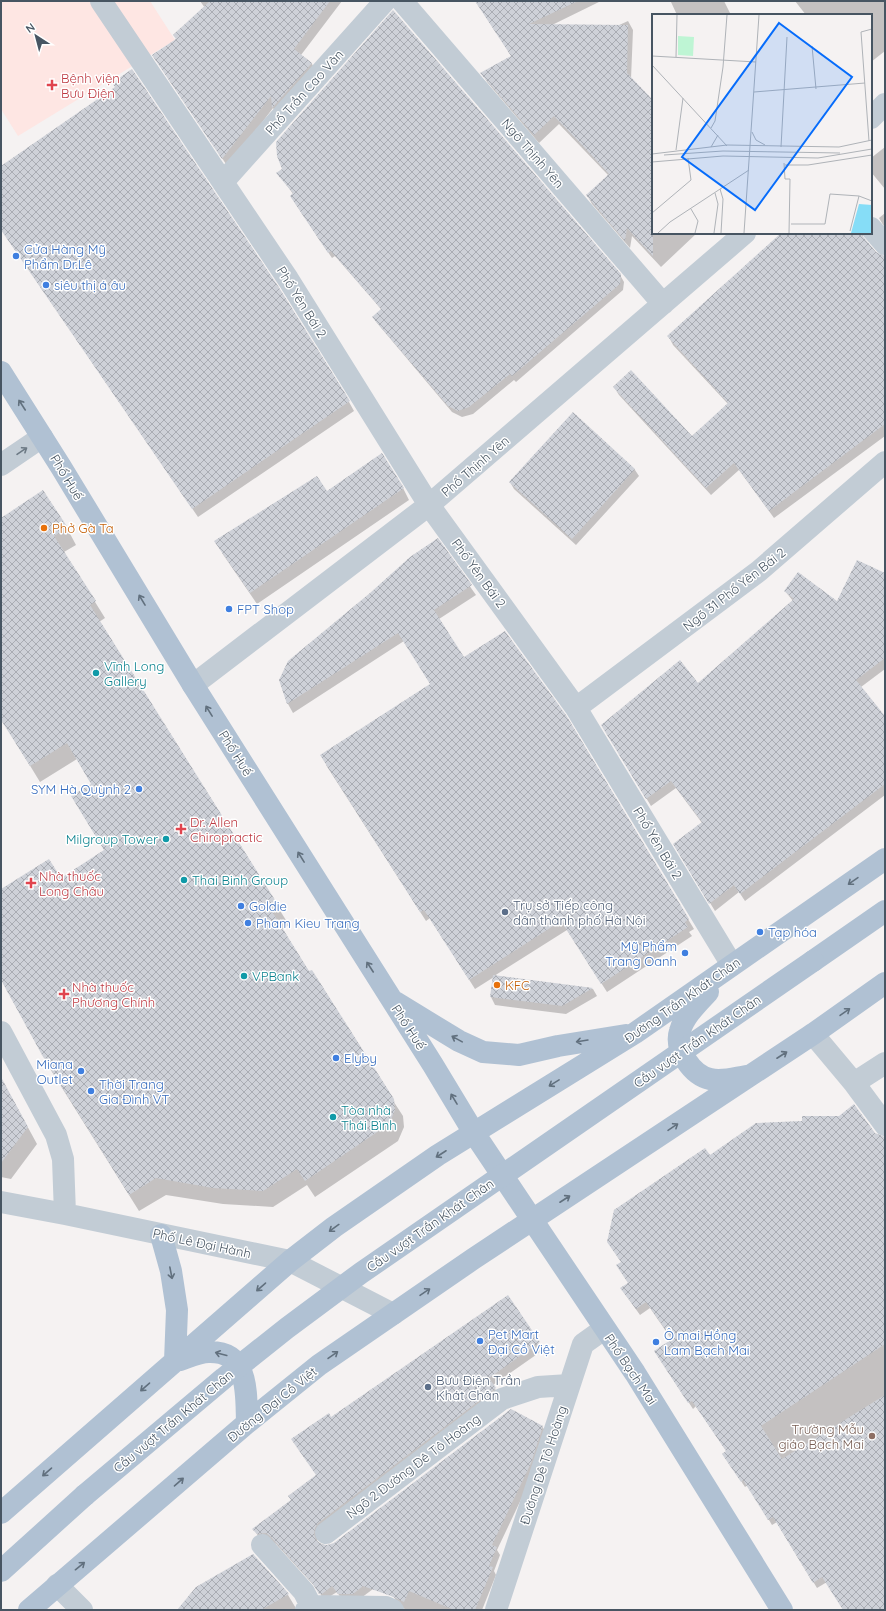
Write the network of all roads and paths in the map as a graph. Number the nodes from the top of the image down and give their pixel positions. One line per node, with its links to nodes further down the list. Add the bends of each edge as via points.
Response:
1 (101, 1): 6 (street, Phố Yên Bái 2)
2 (385, 1): 6 (street, Phố Trần Cao Vân)
3 (402, 1): 10 (street, Ngõ Thịnh Yên)
4 (885, 104): 5 (street)
5 (872, 117)
6 (223, 182): 15 (street, Phố Yên Bái 2, via 288,279)
7 (872, 229): 9 (street)
8 (744, 234): 10 (street, Phố Thịnh Yên)
9 (885, 244)
10 (663, 304): 15 (street, Phố Thịnh Yên)
11 (1, 372): 12 (main road, Phố Huế, one-way to 11)
12 (42, 437): 14 (street, one-way to 12); 16 (main road, Phố Huế, one-way to 12)
13 (885, 462): 17 (street, Ngõ 31 Phố Yên Bái 2, via 760,571)
14 (1, 464)
15 (429, 505): 16 (street, Phố Thịnh Yên); 17 (street, Phố Yên Bái 2)
16 (193, 685): 22 (main road, Phố Huế, one-way to 16)
17 (576, 708): 20 (street, Phố Yên Bái 2)
18 (885, 859): 20 (main road, Đường Trần Khát Chân, one-way to 20)
19 (885, 911): 44 (main road, Cầu vượt Trần Khát Chân, bridge, via 412,1237 286,1328 125,1460)
20 (732, 965): 24 (main road, Đường Trần Khát Chân); 27 (main road, via 689,1013 679,1032 679,1046 685,1059 708,1079 723,1080)
21 (885, 984): 25 (main road, one-way to 21)
22 (391, 999): 24 (main road, one-way to 22, via 519,1055 482,1052 459,1041); 30 (main road, Phố Huế, one-way to 22)
23 (1, 1032): 32 (street, via 56,1135 63,1159)
24 (635, 1033): 30 (main road, Đường Trần Khát Chân, one-way to 30)
25 (813, 1034): 27 (main road, one-way to 25); 28 (street)
26 (885, 1062): 28 (street)
27 (751, 1075): 33 (main road, one-way to 27)
28 (854, 1083): 29 (street)
29 (885, 1125)
30 (474, 1133): 33 (main road, Phố Bạch Mai); 35 (main road, one-way to 35, via 334,1227)
31 (1, 1202): 32 (street, Phố Lê Đại Hành)
32 (65, 1214): 34 (street, Phố Lê Đại Hành)
33 (532, 1220): 36 (main road, Đường Đại Cồ Việt, one-way to 33); 37 (main road, Phố Bạch Mai)
34 (161, 1235): 35 (street, Phố Lê Đại Hành); 38 (main road, one-way to 38, via 171,1271 176,1310)
35 (290, 1261): 36 (street, Phố Lê Đại Hành); 38 (main road, one-way to 38)
36 (393, 1314): 40 (main road, Đường Đại Cồ Việt, one-way to 36, via 319,1365)
37 (604, 1329): 39 (street, Đường Đê Tô Hoàng, via 583,1344); 51 (main road, Phố Bạch Mai)
38 (175, 1361): 40 (main road, one-way to 38, via 245,1381 233,1359 208,1352); 41 (main road, one-way to 41)
39 (569, 1385): 42 (street, Ngõ 2 Đường Đê Tô Hoàng, via 538,1387 502,1399); 50 (street, Đường Đê Tô Hoàng)
40 (247, 1423): 45 (main road, Đường Đại Cồ Việt, one-way to 40)
41 (1, 1513)
42 (326, 1532)
43 (262, 1545): 46 (street, via 304,1592)
44 (1, 1571)
45 (57, 1585): 47 (main road, Đường Đại Cồ Việt); 48 (street)
46 (308, 1608): 49 (street, via 386,1607)
47 (29, 1610)
48 (82, 1610)
49 (393, 1610)
50 (496, 1610)
51 (782, 1610)

